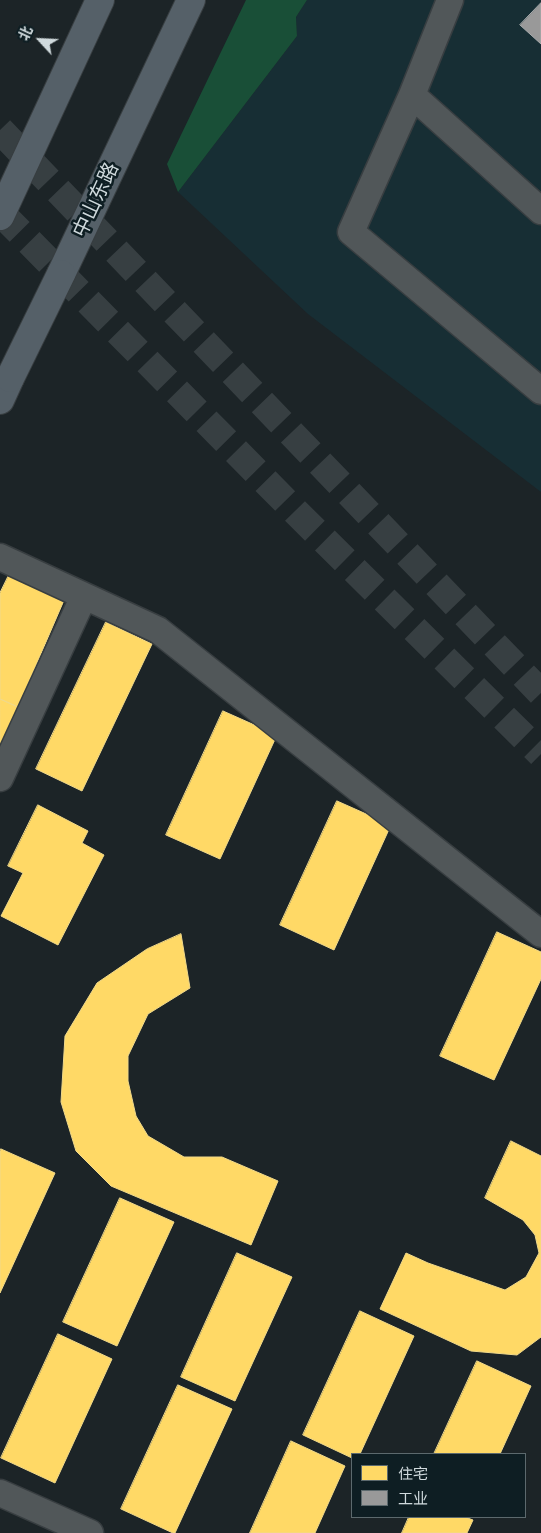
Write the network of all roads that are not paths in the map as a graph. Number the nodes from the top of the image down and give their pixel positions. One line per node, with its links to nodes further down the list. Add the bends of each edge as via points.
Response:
1 (100, 0): 6 (main road)
2 (191, 0): 7 (main road, 中山东路, bridge)
3 (450, 0): 4 (street)
4 (412, 94): 5 (street); 8 (street, via 351,232)
5 (541, 211)
6 (0, 216)
7 (5, 389)
8 (541, 392)
9 (0, 556): 10 (street)
10 (84, 596): 11 (street); 12 (street, via 158,630)
11 (0, 778)
12 (541, 934)
13 (0, 1492): 14 (street)
14 (90, 1533)

